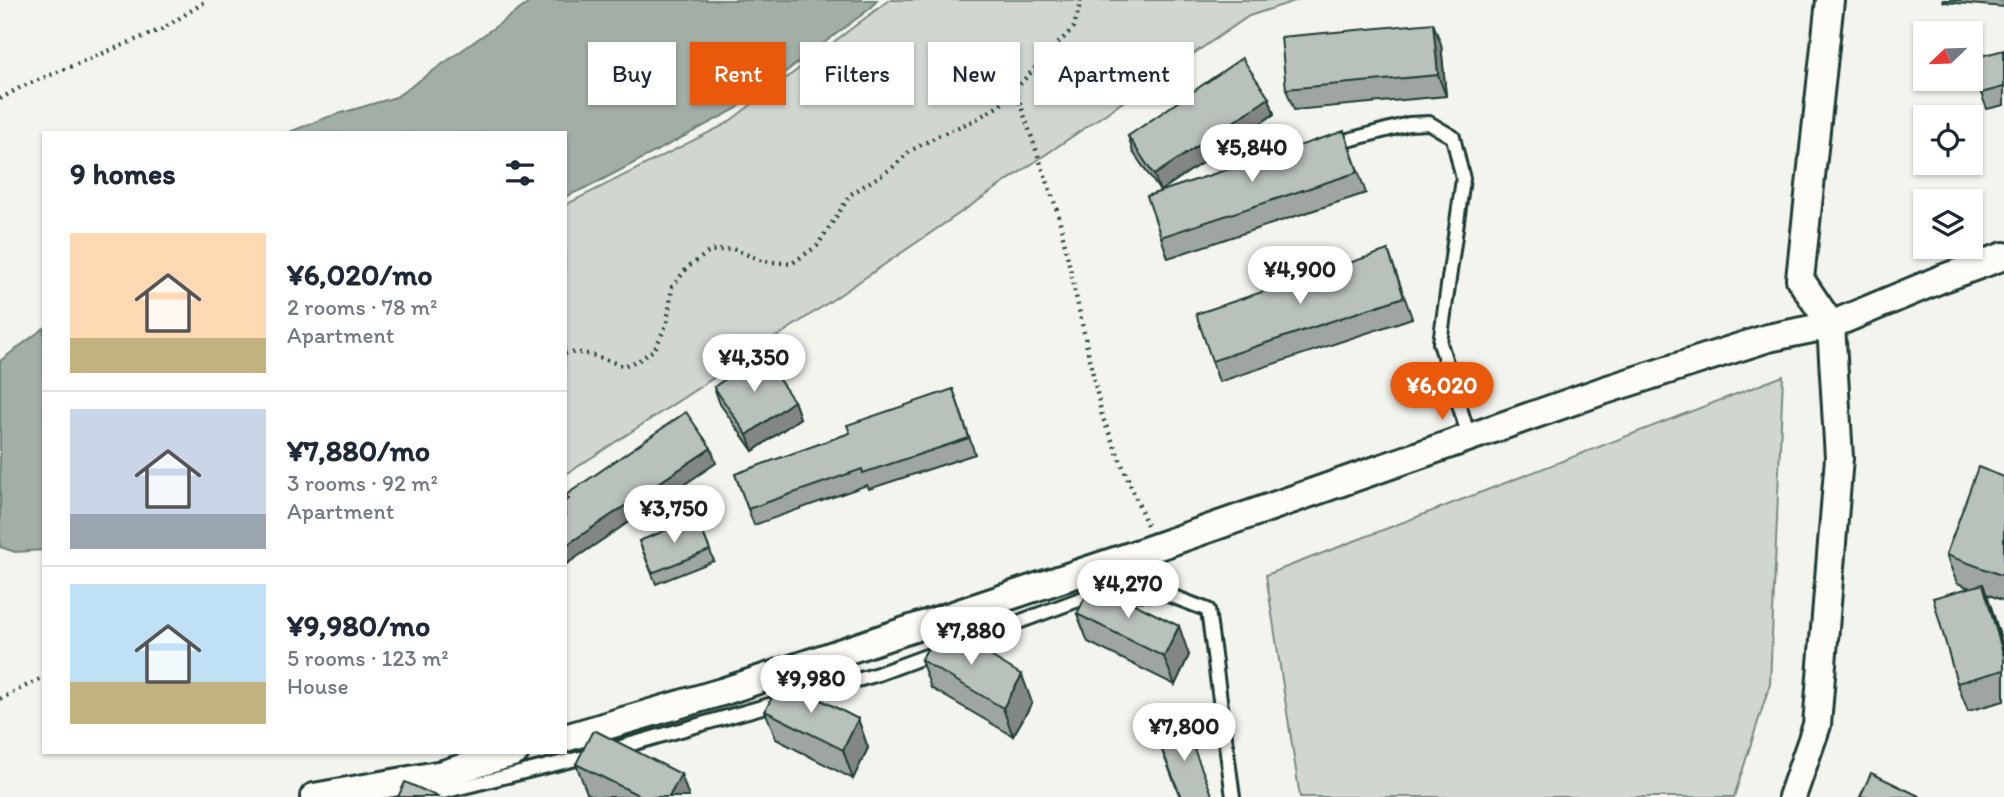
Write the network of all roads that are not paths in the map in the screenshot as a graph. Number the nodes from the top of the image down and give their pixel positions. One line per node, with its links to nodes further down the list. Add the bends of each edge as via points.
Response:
1 (1830, 0): 4 (street, via 1800,279)
2 (1316, 148): 5 (lane, via 1409,124 1429,123 1453,137 1463,179 1440,343)
3 (2004, 256): 4 (street)
4 (1831, 325): 5 (street, via 1768,338); 11 (street, via 1839,458 1817,725)
5 (1469, 437): 6 (street, via 725,691)
6 (567, 737)
7 (508, 754): 8 (street, via 443,774)
8 (314, 797)
9 (423, 797): 10 (lane, via 875,675 1097,593 1166,594 1208,610)
10 (1233, 797)
11 (1792, 797)

